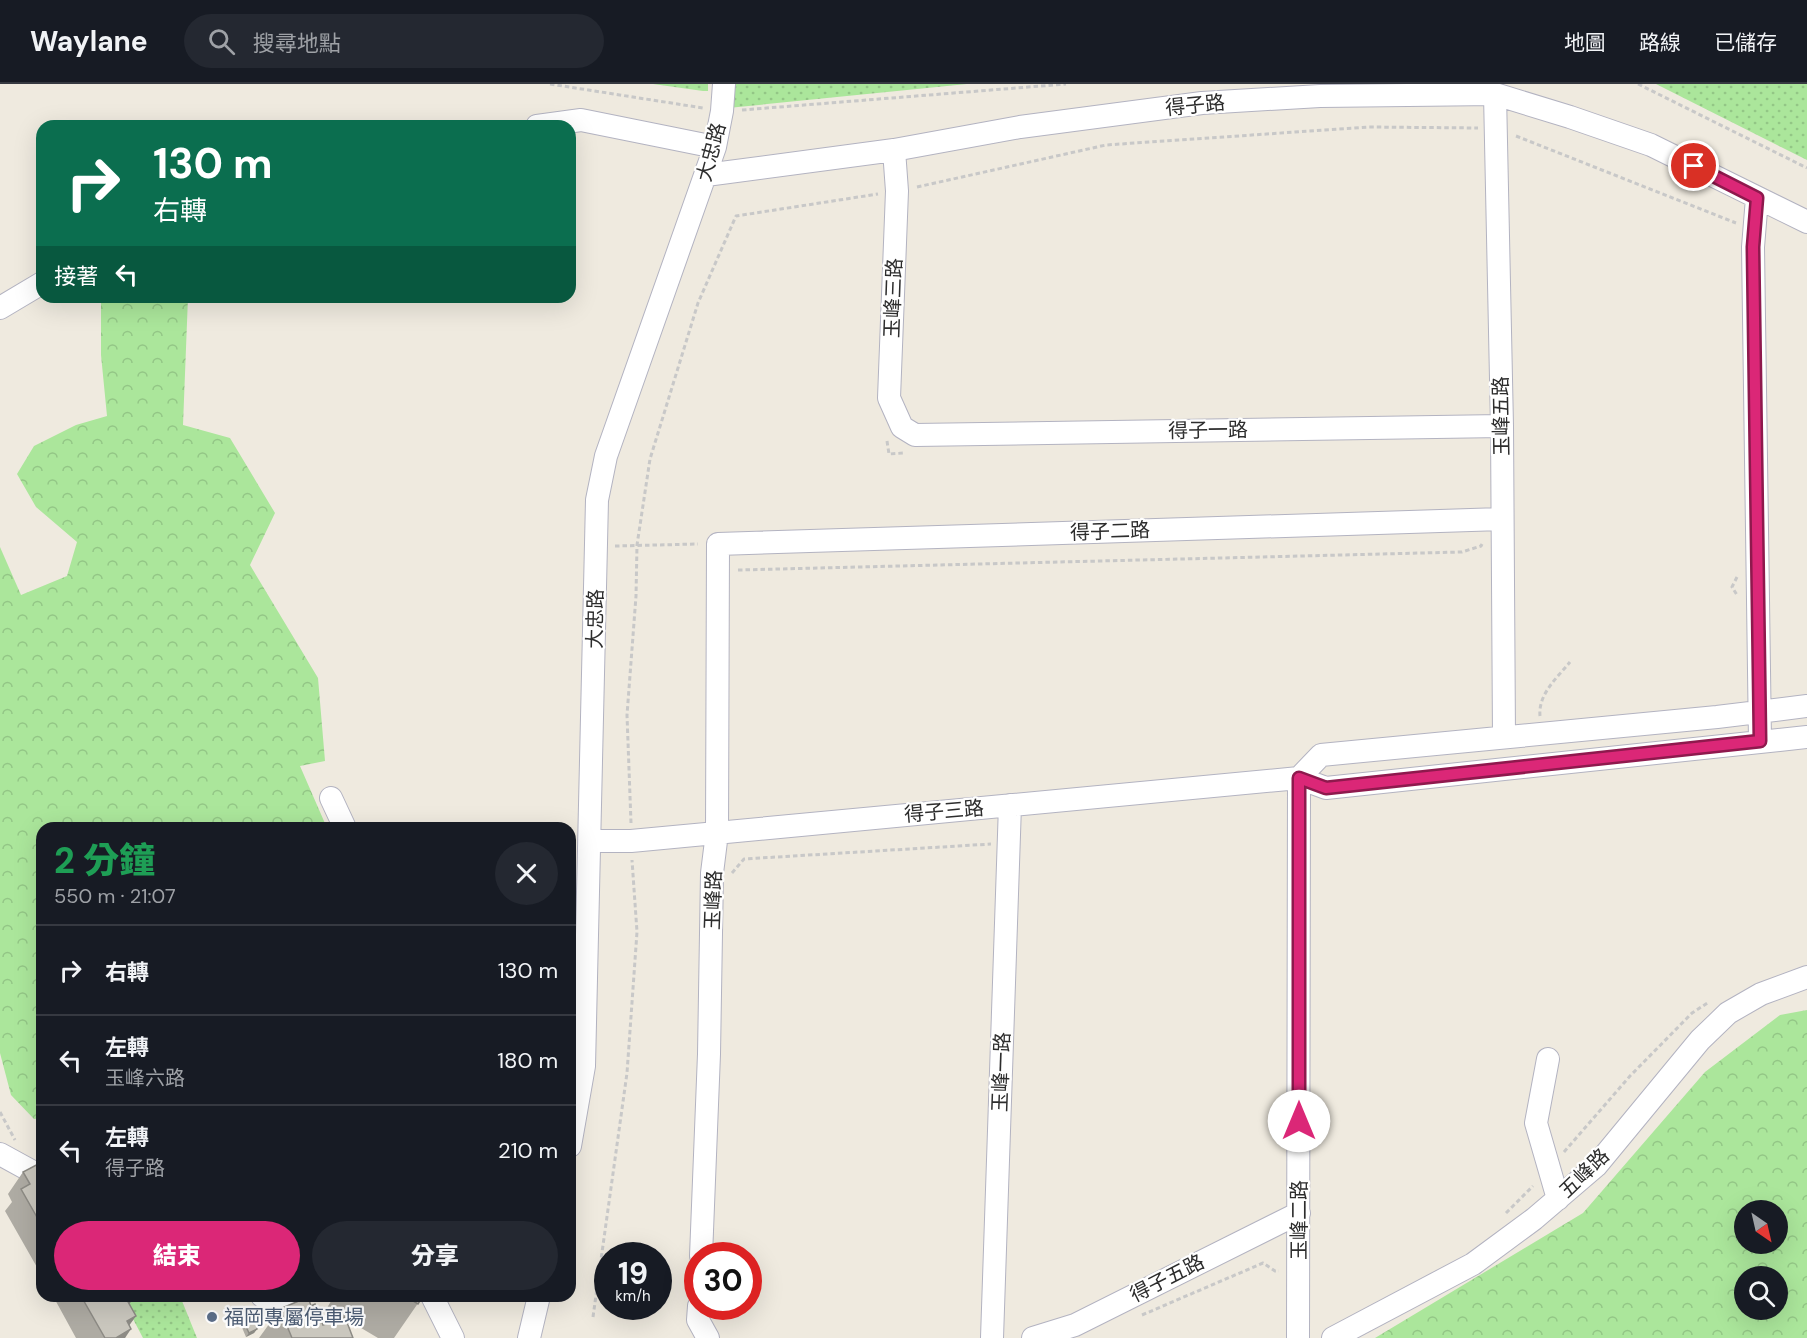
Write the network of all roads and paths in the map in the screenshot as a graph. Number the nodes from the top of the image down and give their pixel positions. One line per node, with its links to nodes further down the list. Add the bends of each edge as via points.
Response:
1 (550, 84): 6 (path)
2 (724, 84): 6 (street, 大忠路)
3 (1066, 84): 6 (path)
4 (1638, 84): 11 (path)
5 (1495, 94): 8 (street, 玉峰五路); 10 (street, 得子路, via 1320,96 1202,103 1020,127); 14 (street, 得子路, via 1651,146)
6 (722, 111): 9 (street, 大忠路)
7 (576, 121): 9 (street)
8 (1495, 128): 13 (path, via 1369,127 1106,145); 16 (path); 19 (street, 玉峰五路)
9 (715, 147): 12 (street, 大忠路)
10 (894, 150): 12 (street, 得子路); 13 (street, 玉峰三路)
11 (1807, 168)
12 (706, 175): 23 (street, 大忠路, via 606,456 597,500)
13 (897, 191): 20 (street, 玉峰三路, via 889,398 902,427); 22 (path, via 736,216 698,303 650,459)
14 (1757, 198): 15 (street, 得子路); 27 (street, via 1753,247)
15 (1807, 222)
16 (1742, 227)
17 (36, 287): 18 (street)
18 (0, 308)
19 (1502, 426): 20 (street, 得子一路); 21 (street, 玉峰五路)
20 (915, 435)
21 (1495, 519): 24 (street, 得子二路); 24 (path, via 1481,546 1462,552 726,571); 29 (street, 玉峰五路)
22 (637, 545): 23 (path); 24 (path); 38 (path, via 627,715)
23 (596, 547): 37 (street, 大忠路)
24 (718, 553): 36 (street, 玉峰路)
25 (1570, 662): 28 (path, via 1539,704)
26 (1807, 706): 27 (street)
27 (1760, 712): 29 (street); 31 (street)
28 (1540, 726)
29 (1504, 737): 32 (street, via 1321,755)
30 (1807, 737): 31 (street)
31 (1760, 741): 32 (street, via 1326,788)
32 (1299, 778): 34 (street, 得子三路); 47 (street, 玉峰二路)
33 (331, 798): 35 (street)
34 (1010, 805): 36 (street, 得子三路); 39 (street, 玉峰一路)
35 (342, 822)
36 (717, 833): 38 (street, 得子三路); 40 (street, 玉峰路)
37 (590, 841): 38 (street, 得子三路); 43 (street, 大忠路, via 584,1066)
38 (631, 841): 53 (path, via 637,932 627,1073)
39 (1009, 843): 40 (path, via 744,859 734,873); 60 (street, 玉峰一路)
40 (712, 873): 48 (street, 玉峰路, via 710,1054)
41 (1807, 977): 46 (street, 五峰路, via 1761,994 1728,1013 1700,1040 1596,1166)
42 (1548, 1059): 46 (street, via 1536,1123)
43 (576, 1110)
44 (0, 1154): 45 (street)
45 (36, 1174)
46 (1558, 1199): 63 (street, 五峰路, via 1473,1264)
47 (1299, 1213): 49 (street, 玉峰二路); 61 (street, 得子五路, via 1075,1325)
48 (702, 1242)
49 (1299, 1270): 54 (path, via 1275,1271 1263,1263); 62 (street, 玉峰二路)
50 (273, 1302): 56 (street)
51 (435, 1302): 57 (street)
52 (538, 1302): 58 (street)
53 (593, 1317)
54 (1133, 1319)
55 (698, 1320): 59 (street)
56 (338, 1338)
57 (453, 1338)
58 (529, 1338)
59 (708, 1338)
60 (992, 1338)
61 (1033, 1338)
62 (1298, 1338)
63 (1333, 1338)

